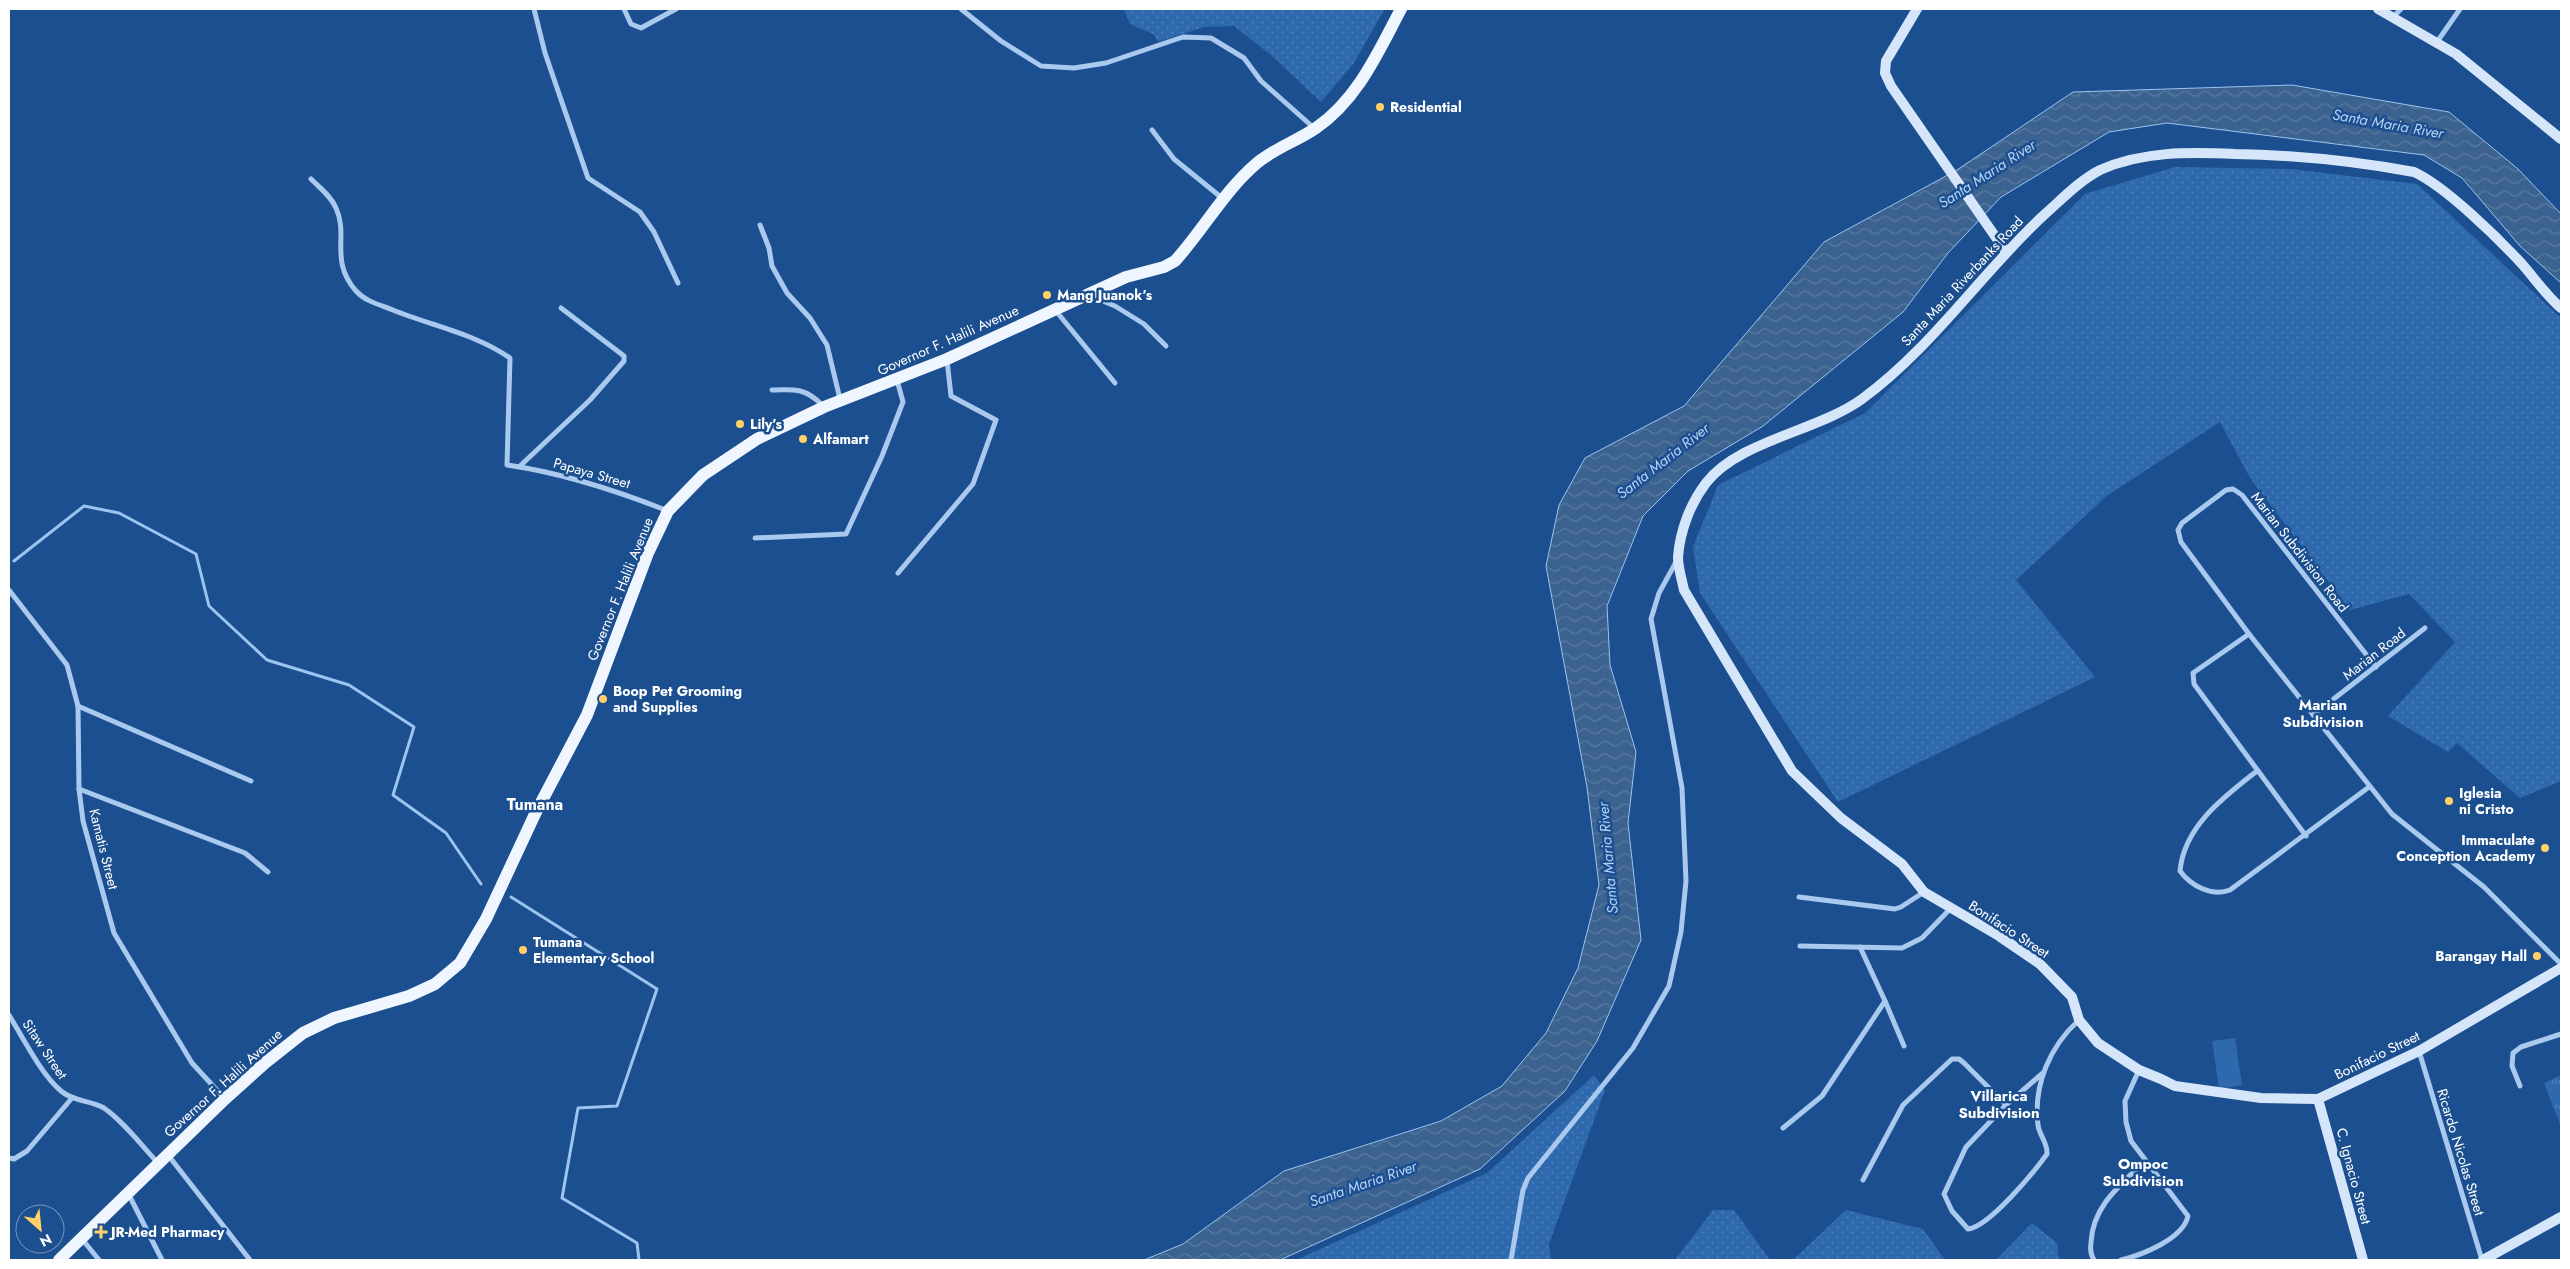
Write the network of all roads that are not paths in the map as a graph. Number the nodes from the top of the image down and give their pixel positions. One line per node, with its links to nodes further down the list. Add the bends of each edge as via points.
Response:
1 (534, 9): 19 (street, via 545,54 588,178 640,212 654,232)
2 (624, 9): 3 (street, via 631,24 641,28)
3 (676, 9)
4 (961, 9): 12 (street, via 1001,42 1041,66 1074,68 1098,64 1183,37 1211,38 1244,58 1261,81)
5 (1401, 9): 12 (main road, Governor F. Halili Avenue, via 1354,92 1342,107)
6 (1917, 9): 18 (street, via 1886,61 1886,73 1891,86)
7 (2378, 9): 10 (street)
8 (2401, 9): 10 (street)
9 (2460, 9): 11 (street)
10 (2393, 18): 11 (street)
11 (2437, 42): 14 (street)
12 (1315, 129): 16 (main road, Governor F. Halili Avenue, via 1258,162)
13 (1152, 130): 16 (street, via 1174,159)
14 (2561, 139)
15 (311, 179): 31 (street, Papaya Street, via 336,208 341,223 340,250 344,270 358,293 366,300 486,343 510,358 507,464)
16 (1222, 198): 20 (main road, Governor F. Halili Avenue, via 1175,261)
17 (760, 225): 29 (street, via 772,266 787,293 810,318 827,345)
18 (2006, 252): 22 (street, Santa Maria Riverbanks Road, via 2076,186 2100,170 2159,154 2304,156 2414,172 2429,178 2521,263); 34 (street, Santa Maria Riverbanks Road, via 1930,339 1864,398 1824,422 1725,464 1707,482 1690,507)
19 (678, 283)
20 (1087, 294): 23 (main road, Governor F. Halili Avenue); 24 (street, via 1144,324)
21 (561, 308): 31 (street, via 624,356 624,361 590,400)
22 (2561, 308)
23 (1054, 309): 25 (main road, Governor F. Halili Avenue); 27 (street)
24 (1166, 346)
25 (947, 359): 26 (main road, Governor F. Halili Avenue); 35 (street, via 951,396 996,420 973,484)
26 (896, 380): 29 (main road, Governor F. Halili Avenue); 33 (street, via 903,402 846,534)
27 (1115, 383)
28 (772, 390): 30 (street, via 792,389 811,394)
29 (841, 400): 30 (main road, Governor F. Halili Avenue)
30 (824, 407): 32 (main road, Governor F. Halili Avenue, via 757,439 703,475)
31 (520, 466): 32 (street, Papaya Street, via 603,486)
32 (668, 511): 66 (main road, Governor F. Halili Avenue, via 648,554 587,715 535,814 486,920 460,962 435,984 409,996 334,1018 303,1033)
33 (755, 538)
34 (1678, 559): 37 (street, Santa Maria Riverbanks Road, via 1684,590); 80 (street, via 1659,593 1650,620 1682,788 1686,881 1669,986 1633,1048 1528,1178)
35 (898, 573)
36 (9, 590): 41 (street, Kamatis Street, via 67,665)
37 (1703, 623): 49 (street, Bonifacio Street, via 1792,771 1841,818 1902,864)
38 (2425, 628): 40 (street, Marian Road)
39 (2249, 634): 40 (street, Marian Subdivision Road, via 2178,536 2182,523 2226,490 2233,489 2242,495); 42 (street); 43 (street, via 2193,673 2192,678)
40 (2376, 667): 42 (street, Marian Road)
41 (78, 706): 44 (street); 46 (street, Kamatis Street)
42 (2313, 715): 45 (street)
43 (2257, 770): 47 (street); 47 (street, via 2216,803 2197,827 2181,861 2180,871 2189,882 2213,893 2230,890)
44 (251, 781)
45 (2369, 787): 47 (street); 54 (street, via 2403,825 2484,887)
46 (79, 789): 48 (street, via 245,853); 66 (street, Kamatis Street, via 83,822 114,933 192,1063)
47 (2306, 836)
48 (268, 872)
49 (1924, 892): 50 (street, via 1894,909); 51 (street, Bonifacio Street)
50 (1799, 897)
51 (1951, 908): 53 (street, via 1911,945 1902,948); 57 (street, Bonifacio Street, via 2040,964 2072,997)
52 (1800, 946): 53 (street)
53 (1860, 947): 55 (street)
54 (2561, 966): 60 (street, Bonifacio Street)
55 (1885, 1001): 59 (street); 68 (street, via 1822,1096)
56 (9, 1015): 64 (street, Sitaw Street, via 53,1082)
57 (2079, 1020): 61 (street, Bonifacio Street, via 2098,1043); 62 (street, via 2060,1040)
58 (2561, 1034): 63 (street, via 2521,1047 2513,1053 2512,1066)
59 (1904, 1046)
60 (2419, 1050): 65 (street, Bonifacio Street); 84 (street, Ricardo Nicolas Street)
61 (2139, 1070): 65 (street, Bonifacio Street, via 2175,1086 2261,1098); 71 (street, via 2125,1101 2126,1122 2130,1141)
62 (2044, 1072): 67 (street); 67 (street, via 2037,1111 2038,1128 2048,1149 2047,1154 2003,1205 1975,1228 1968,1229 1952,1211 1944,1194 1966,1147)
63 (2520, 1086)
64 (72, 1098): 69 (street, via 26,1151 14,1159); 70 (street, Sitaw Street, via 103,1108)
65 (2318, 1098): 83 (street, C. Ignacio Street)
66 (225, 1099): 70 (main road, Governor F. Halili Avenue)
67 (2006, 1105): 72 (street, via 1964,1063 1959,1059 1952,1060 1903,1105)
68 (1783, 1128)
69 (9, 1158)
70 (163, 1159): 73 (main road, Governor F. Halili Avenue); 79 (street, Sitaw Street)
71 (2145, 1161): 81 (street, via 2104,1201 2091,1229 2090,1254); 82 (street, via 2186,1210 2187,1222 2170,1239 2146,1253)
72 (1862, 1180)
73 (127, 1192): 75 (main road, Governor F. Halili Avenue); 78 (street)
74 (2561, 1217): 84 (street)
75 (82, 1239): 76 (main road, Governor F. Halili Avenue); 77 (street)
76 (59, 1260)
77 (99, 1260)
78 (162, 1260)
79 (250, 1260)
80 (1511, 1260)
81 (2094, 1260)
82 (2121, 1260)
83 (2363, 1260)
84 (2483, 1260)

